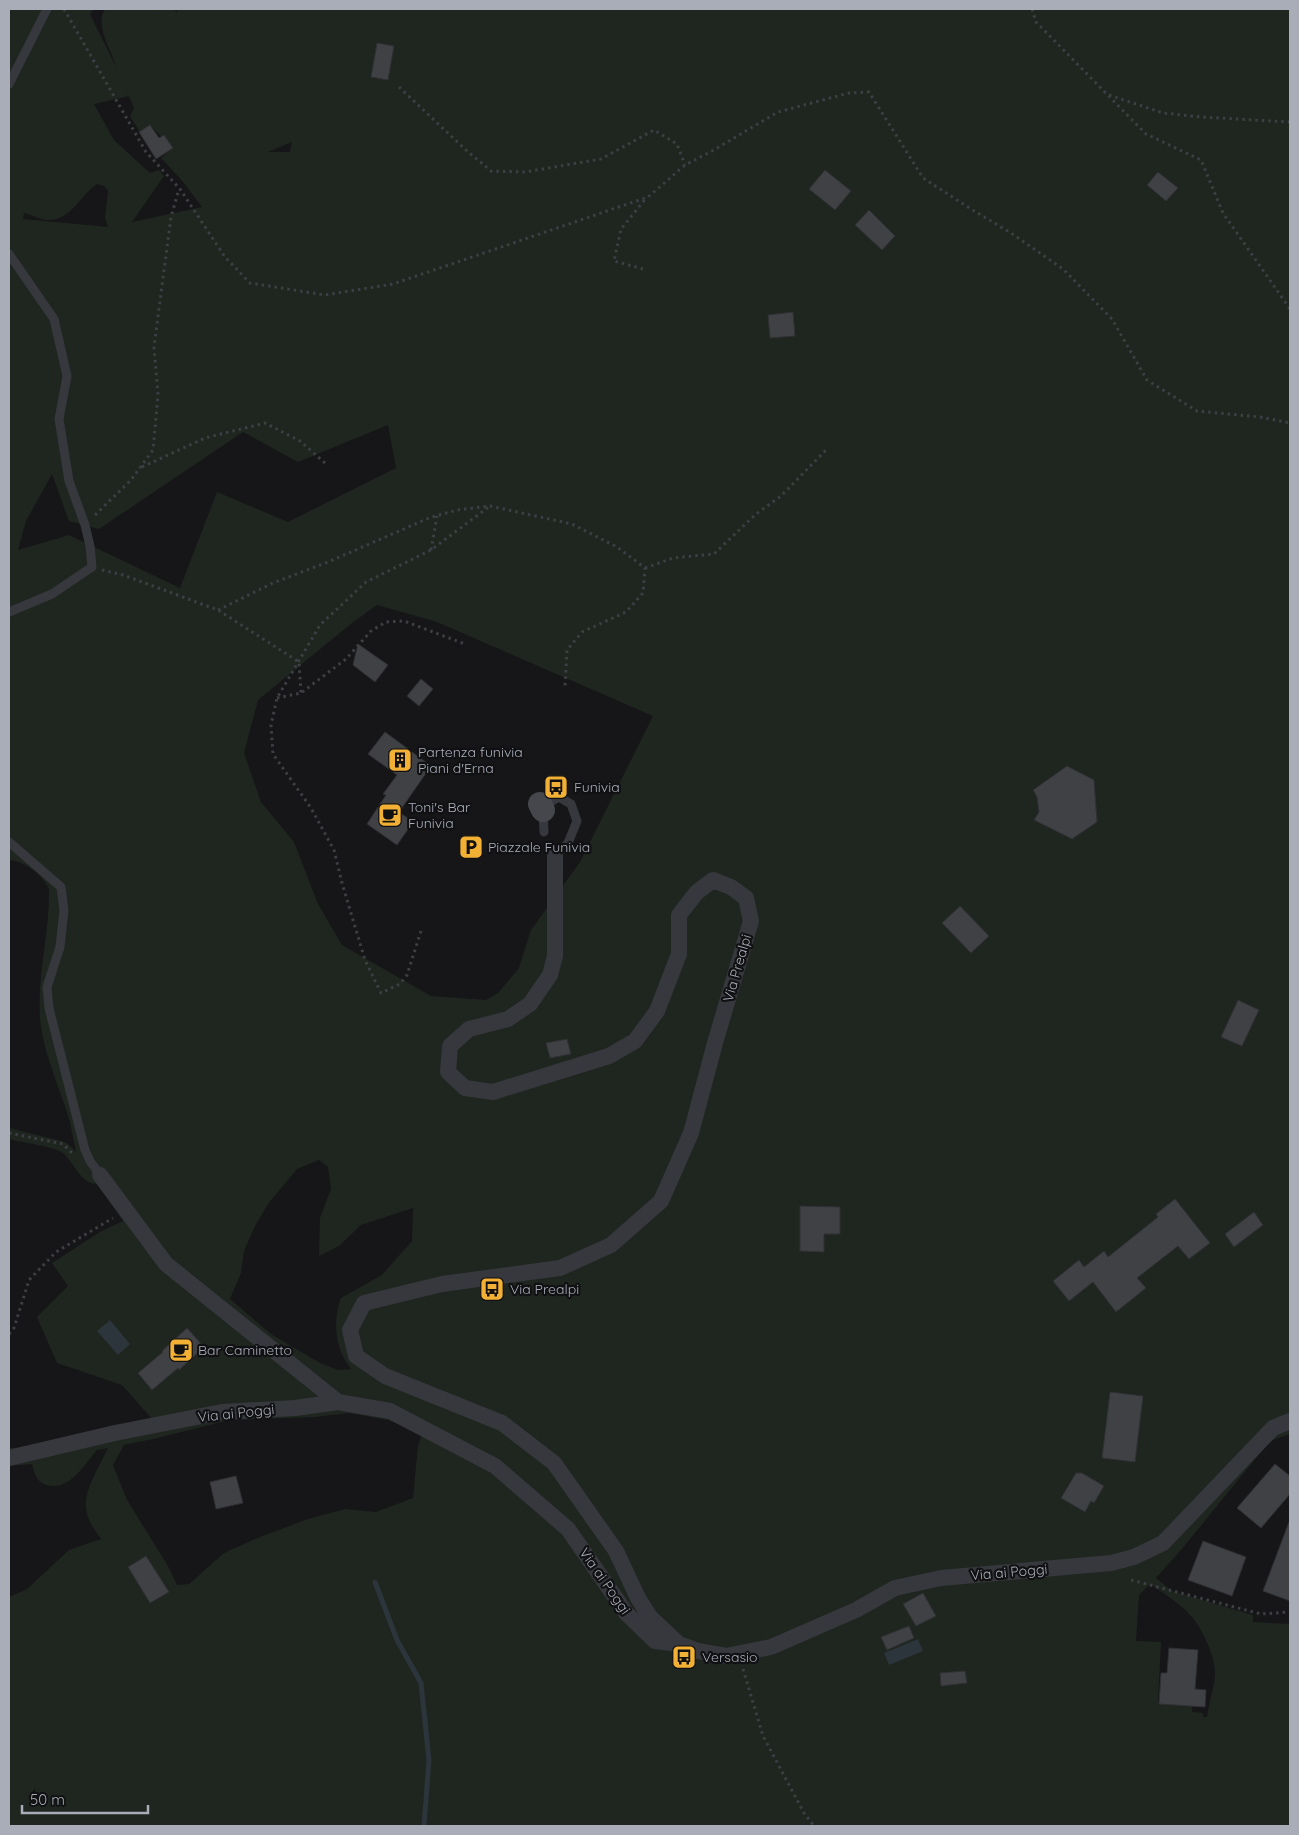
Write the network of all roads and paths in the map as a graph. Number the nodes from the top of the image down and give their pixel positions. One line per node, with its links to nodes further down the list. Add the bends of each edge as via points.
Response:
1 (46, 9): 4 (lane)
2 (64, 9): 9 (path, via 146,152)
3 (1032, 9): 6 (path, via 1036,22)
4 (9, 84)
5 (399, 86): 8 (path, via 491,171 525,172 601,158 654,130 677,144)
6 (1108, 94): 7 (path, via 1163,113); 13 (path, via 1146,134 1201,160 1223,213)
7 (1290, 122)
8 (685, 164): 10 (path); 14 (path, via 778,112 849,93 870,92 923,178 1011,232 1063,270 1112,319 1147,380 1197,411)
9 (180, 189): 10 (path, via 225,257 250,283 326,295 393,284); 17 (path, via 171,217 154,347 158,395 153,450)
10 (648, 197): 12 (path, via 621,228 614,261)
11 (9, 254): 20 (lane, via 54,319 67,376 59,420 69,482)
12 (644, 269)
13 (1290, 309)
14 (1290, 423)
15 (826, 450): 23 (path, via 781,496 756,514 714,554 673,558)
16 (325, 463): 17 (path, via 300,440 265,423 206,438)
17 (141, 468): 20 (path)
18 (490, 506): 19 (path); 21 (path); 23 (path, via 572,524 617,547)
19 (437, 516): 21 (path); 24 (path, via 273,583)
20 (85, 525): 22 (lane)
21 (431, 550): 27 (path, via 366,582 320,625)
22 (92, 567): 24 (path); 25 (lane, via 52,594)
23 (645, 568): 28 (path, via 643,593 626,612 582,632 567,650)
24 (218, 610): 27 (path)
25 (9, 612)
26 (465, 644): 29 (path, via 404,621 386,622 371,631 346,659)
27 (299, 662): 29 (path); 30 (path)
28 (566, 686)
29 (301, 693): 30 (path)
30 (277, 698): 34 (path, via 271,725 273,754 311,808 334,850 365,960 381,993 400,984 407,975)
31 (542, 815): 33 (lane, via 549,803 559,797 571,804 576,821 568,843)
32 (9, 842): 36 (lane, via 61,887 64,910 60,947 47,987 49,1008 85,1150)
33 (555, 856): 44 (street, Via Prealpi, via 555,956 550,975 530,1004 508,1019 469,1029 450,1046 448,1072 465,1088 493,1092 609,1056 635,1041 657,1011 679,954 679,915 697,892 713,880 746,898 751,921 691,1133 661,1201 611,1245 560,1268 442,1284 364,1303 350,1330 356,1356 385,1376 502,1423 554,1463 616,1551 650,1617)
34 (421, 932)
35 (9, 1133): 36 (path, via 63,1144 83,1165)
36 (100, 1175): 37 (street)
37 (126, 1210): 38 (path, via 56,1252 29,1280 14,1328); 39 (street, via 166,1264)
38 (9, 1334)
39 (338, 1402): 41 (street, Via ai Poggi, via 222,1412); 44 (street, Via ai Poggi, via 390,1411 494,1466 568,1529 626,1613 655,1642)
40 (1290, 1421): 45 (street, Via ai Poggi, via 1273,1428 1163,1543 1134,1557 1111,1564 941,1578 895,1588 856,1610 771,1646)
41 (9, 1458)
42 (1130, 1580): 43 (path, via 1262,1614)
43 (1290, 1612)
44 (679, 1644): 45 (street, Via ai Poggi, via 698,1651 726,1656)
45 (734, 1654): 46 (path, via 742,1666 763,1736)
46 (814, 1826)

